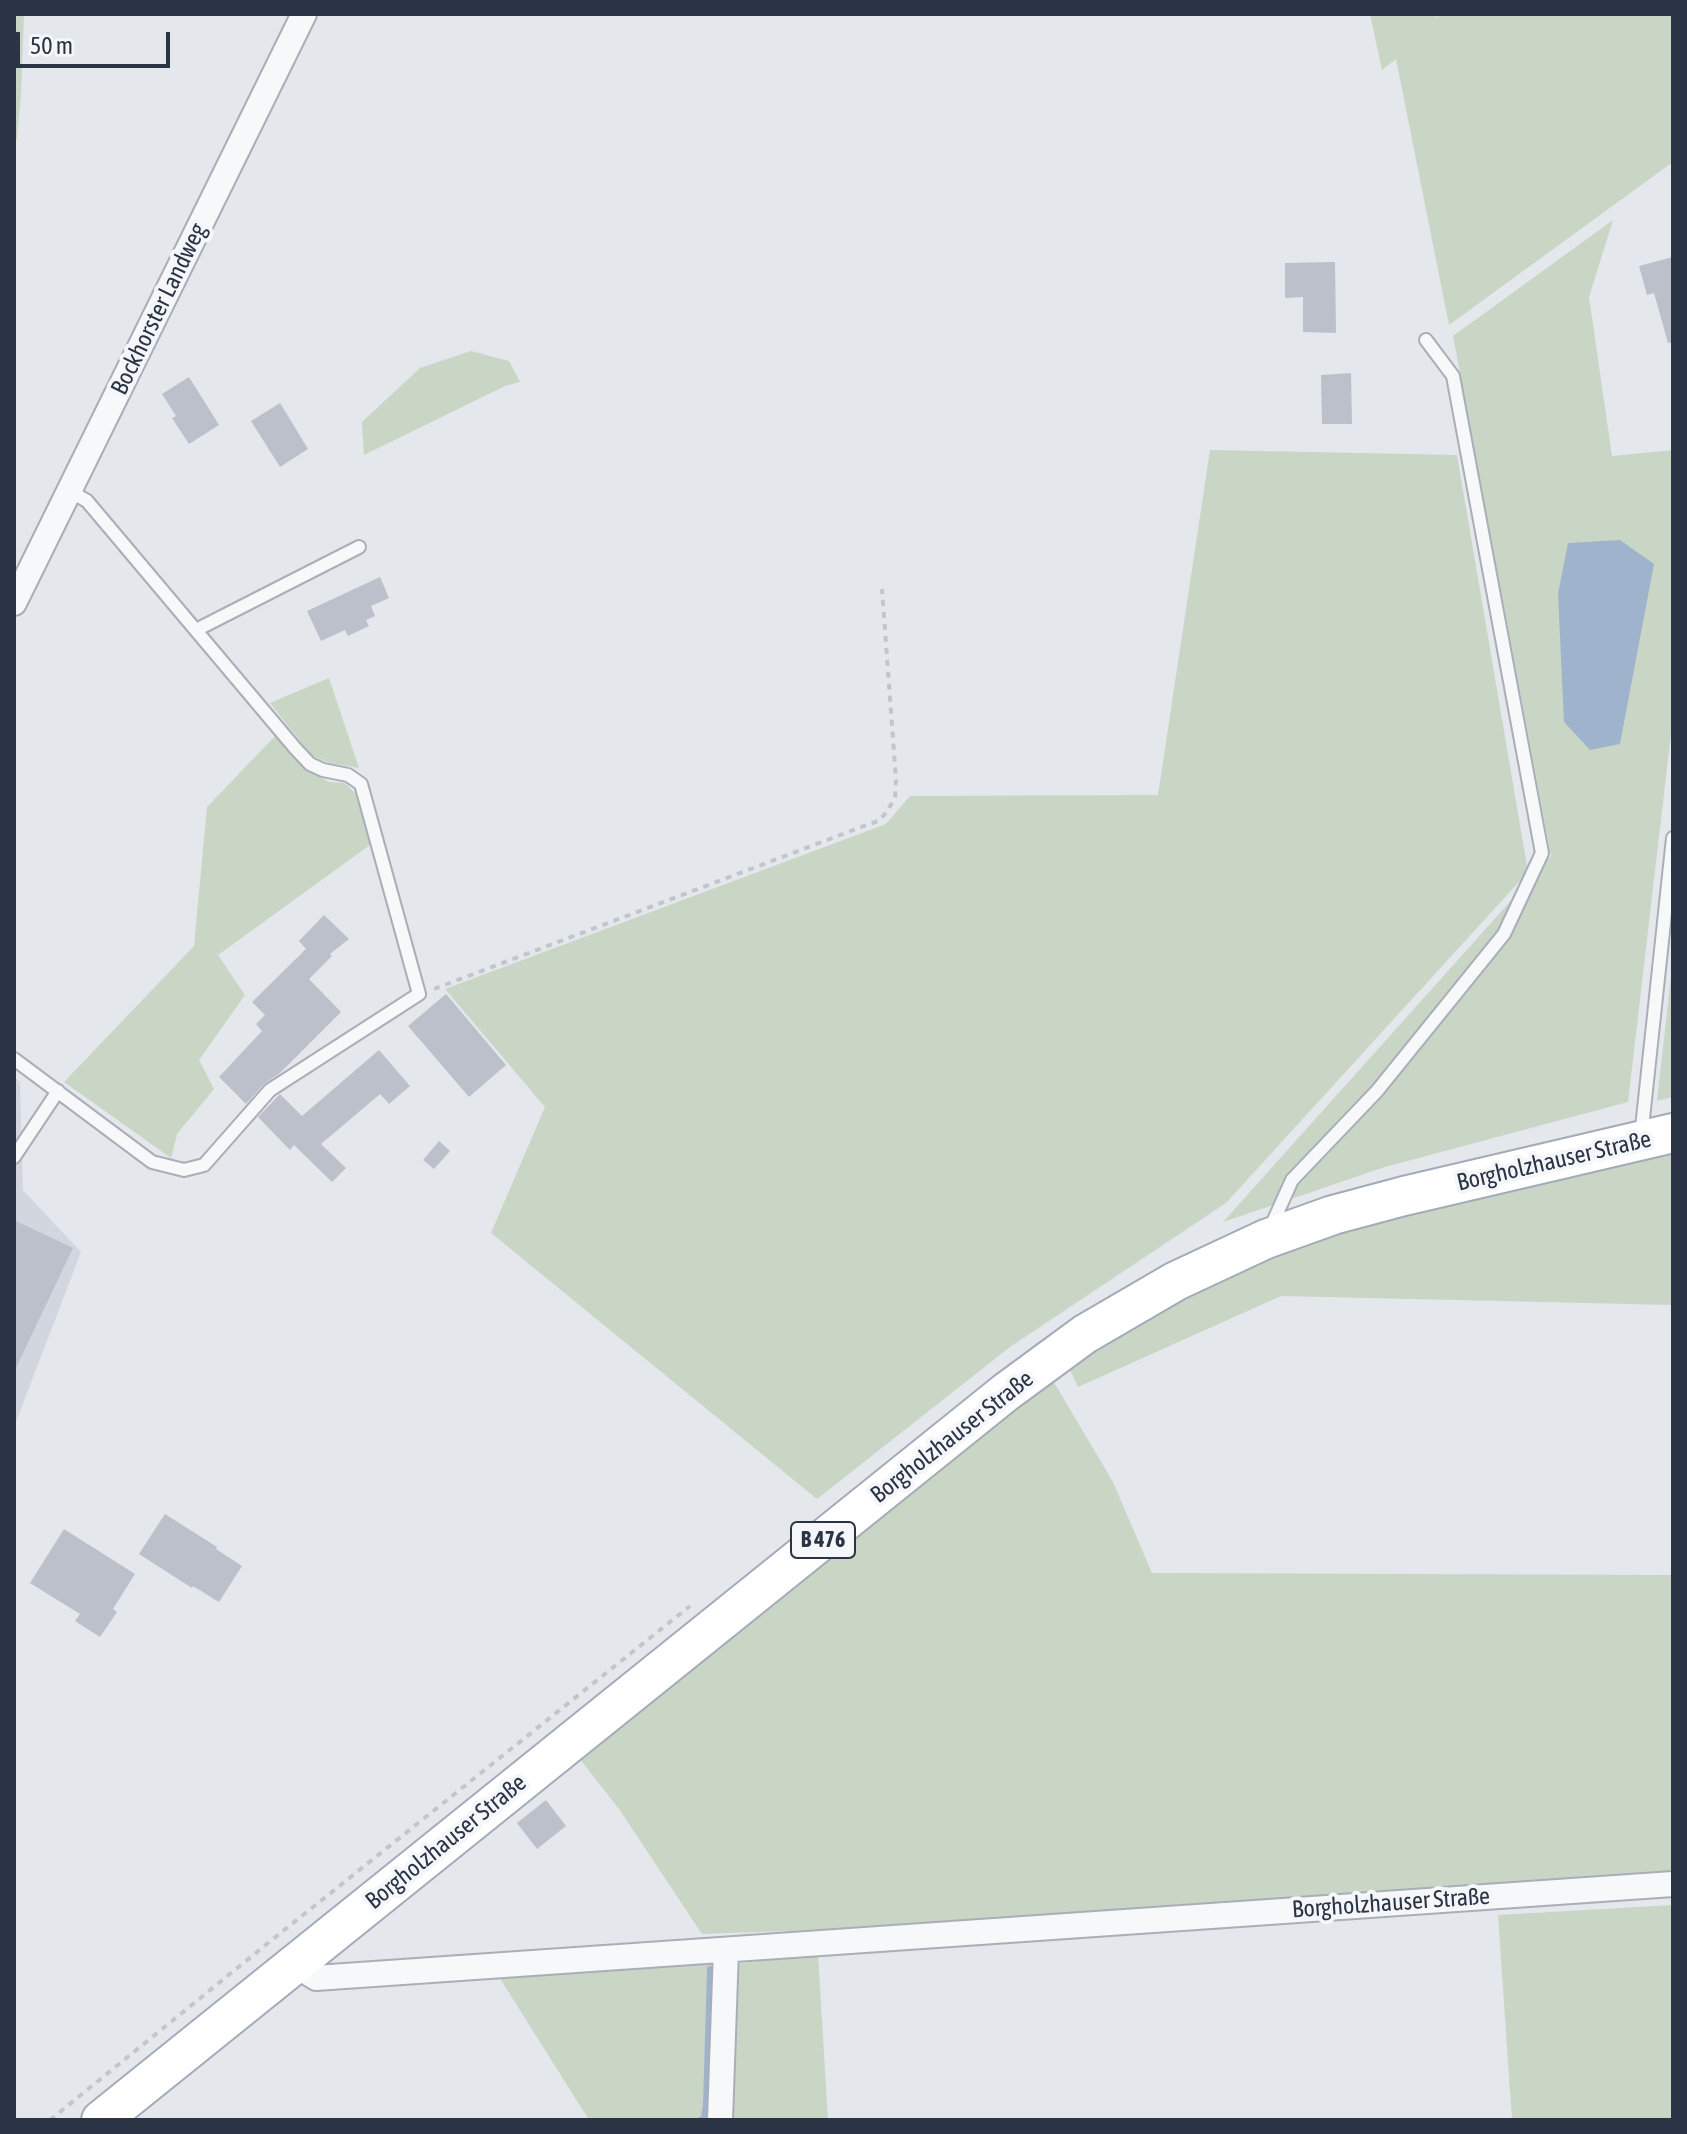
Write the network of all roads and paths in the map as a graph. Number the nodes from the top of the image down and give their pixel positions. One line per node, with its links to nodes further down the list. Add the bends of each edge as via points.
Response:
1 (304, 14): 3 (street, Bockhorster Landweg)
2 (1426, 340): 14 (lane, via 1453,376 1542,853 1504,934 1377,1091 1292,1180)
3 (70, 491): 6 (street, Bockhorster Landweg); 7 (lane, via 87,501)
4 (359, 547): 7 (lane)
5 (882, 589): 9 (path, via 896,780 895,797 878,821)
6 (14, 603)
7 (196, 630): 9 (lane, via 310,764 361,784)
8 (1673, 838): 12 (lane)
9 (419, 994): 11 (lane, via 270,1090 204,1165 184,1170 152,1162)
10 (14, 1059): 11 (lane)
11 (58, 1091): 13 (lane)
12 (1657, 1137): 14 (main road, Borgholzhauser Straße / B 476, via 1389,1199)
13 (14, 1157)
14 (1266, 1239): 17 (main road, Borgholzhauser Straße / B 476, via 1176,1281 1085,1334 1006,1392)
15 (1673, 1884): 16 (street, Borgholzhauser Straße)
16 (726, 1950): 17 (street, Borgholzhauser Straße, via 316,1978); 19 (street)
17 (294, 1964): 18 (main road, Borgholzhauser Straße / B 476)
18 (101, 2120)
19 (720, 2120)

